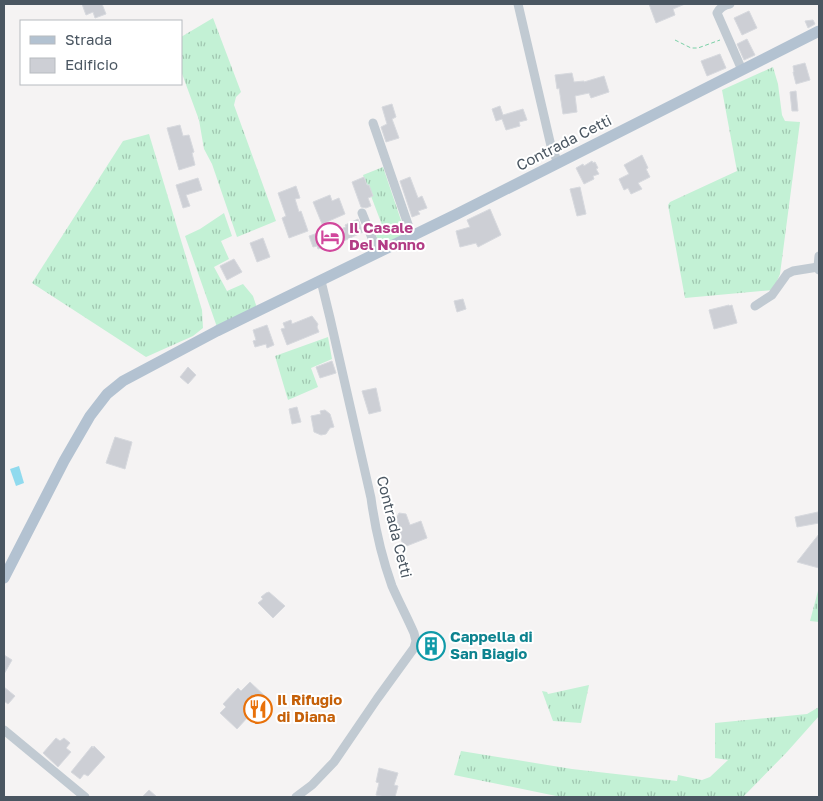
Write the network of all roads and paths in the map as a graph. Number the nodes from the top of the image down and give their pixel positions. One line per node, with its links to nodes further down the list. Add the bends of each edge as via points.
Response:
1 (518, 4): 8 (street, via 551,146)
2 (730, 4): 5 (street, via 724,5 717,13)
3 (819, 31): 6 (main road, Contrada Cetti)
4 (675, 40): 5 (path, via 691,48 719,40)
5 (732, 46): 6 (street)
6 (742, 70): 8 (main road, Contrada Cetti)
7 (373, 122): 10 (street)
8 (558, 163): 10 (main road, Contrada Cetti)
9 (362, 213): 11 (street)
10 (412, 236): 11 (main road, Contrada Cetti)
11 (380, 252): 14 (main road, Contrada Cetti)
12 (819, 256): 13 (street)
13 (819, 267): 15 (street, via 787,274 772,295)
14 (321, 281): 16 (main road, Contrada Cetti, via 158,361 107,394 71,449); 19 (street, Contrada Cetti, via 383,557 416,641 334,762)
15 (755, 306)
16 (4, 578)
17 (4, 730): 18 (street)
18 (85, 797)
19 (296, 797)

